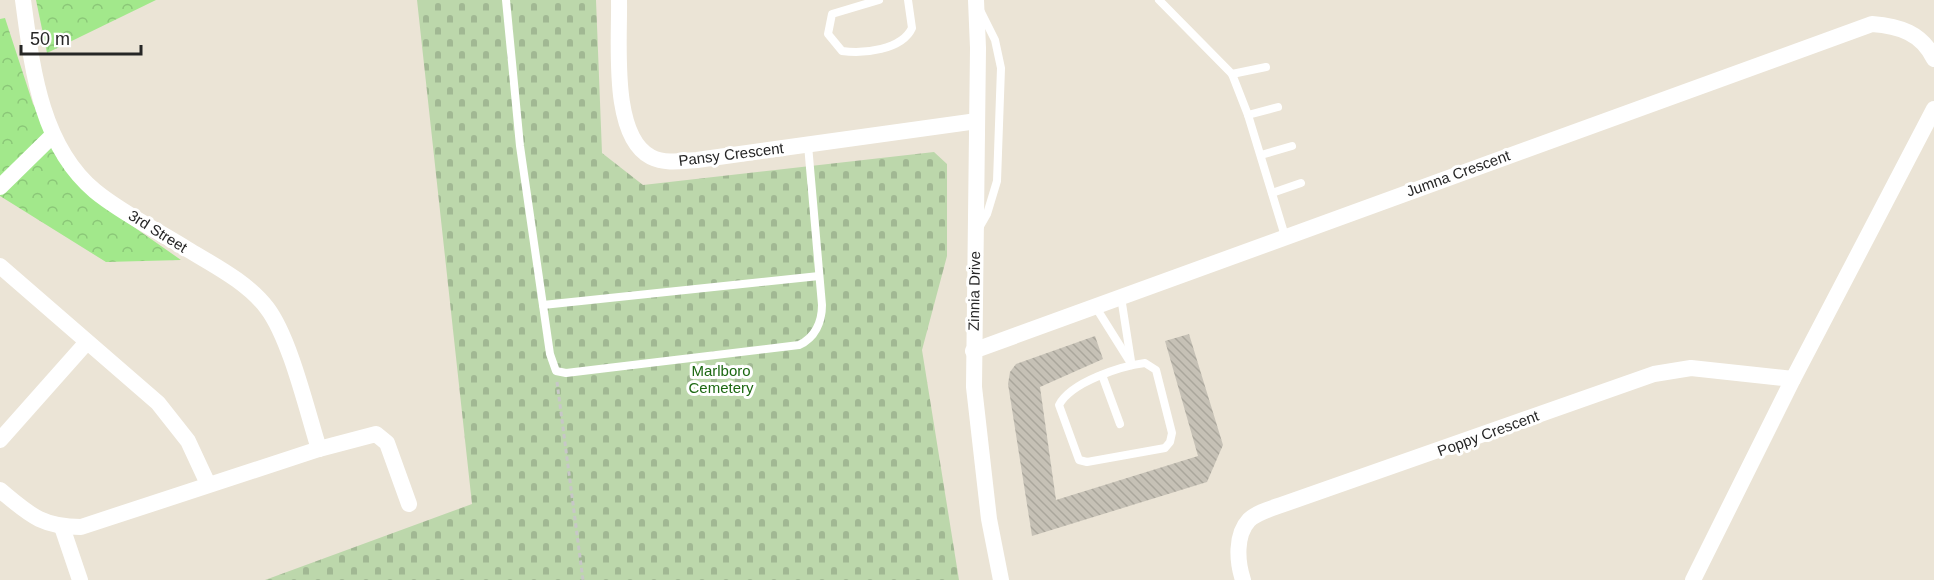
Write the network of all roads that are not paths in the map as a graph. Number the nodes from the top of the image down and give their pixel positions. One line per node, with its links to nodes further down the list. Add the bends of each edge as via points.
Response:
1 (23, 0): 15 (street, 3rd Street, via 39,93)
2 (506, 0): 27 (lane, via 520,146)
3 (619, 0): 16 (street, Pansy Crescent, via 623,114 629,133 641,150 671,162)
4 (879, 0): 5 (lane, via 832,14 828,33 842,51 891,46 901,41 912,28)
5 (908, 0)
6 (976, 0): 14 (street, Zinnia Drive); 22 (lane, via 995,40 1001,68 997,181 987,214)
7 (1159, 0): 10 (lane)
8 (1934, 59): 23 (street, Jumna Crescent, via 1916,35 1889,25 1872,24)
9 (1266, 67): 10 (lane)
10 (1232, 74): 13 (lane)
11 (1278, 107): 13 (lane)
12 (1934, 109): 33 (street)
13 (1248, 115): 18 (lane)
14 (976, 121): 16 (street, Pansy Crescent); 22 (street, Zinnia Drive)
15 (53, 135): 20 (street); 36 (street, 3rd Street, via 77,172 96,192 238,281 268,309 289,356)
16 (808, 145): 25 (lane)
17 (1292, 146): 18 (lane)
18 (1261, 155): 21 (lane)
19 (1301, 183): 21 (lane)
20 (0, 188)
21 (1272, 193): 23 (lane)
22 (975, 235): 30 (street, Zinnia Drive)
23 (1285, 236): 26 (street, Jumna Crescent)
24 (0, 266): 29 (street)
25 (819, 276): 27 (lane); 27 (lane, via 822,315 813,334 799,345 566,372 556,371 550,354)
26 (1120, 296): 28 (street, Jumna Crescent); 31 (lane)
27 (543, 304)
28 (1095, 306): 30 (street, Jumna Crescent); 31 (lane)
29 (87, 342): 35 (street); 37 (street, via 173,419)
30 (973, 351): 42 (street, Zinnia Drive, via 980,454)
31 (1132, 364): 32 (lane); 32 (lane, via 1145,363 1156,370 1172,433 1165,448 1087,462 1076,456 1059,405 1068,393)
32 (1102, 375): 34 (lane)
33 (1793, 380): 43 (street, Poppy Crescent, via 1691,368 1654,374 1284,504 1256,516 1245,527 1239,557); 44 (street)
34 (1120, 424)
35 (0, 440)
36 (319, 448): 37 (street); 39 (street, via 370,434 380,435 387,443)
37 (208, 484): 40 (street, via 81,527)
38 (0, 490): 40 (street, via 39,521)
39 (409, 504)
40 (62, 527): 41 (street)
41 (80, 580)
42 (1000, 580)
43 (1243, 580)
44 (1693, 580)

